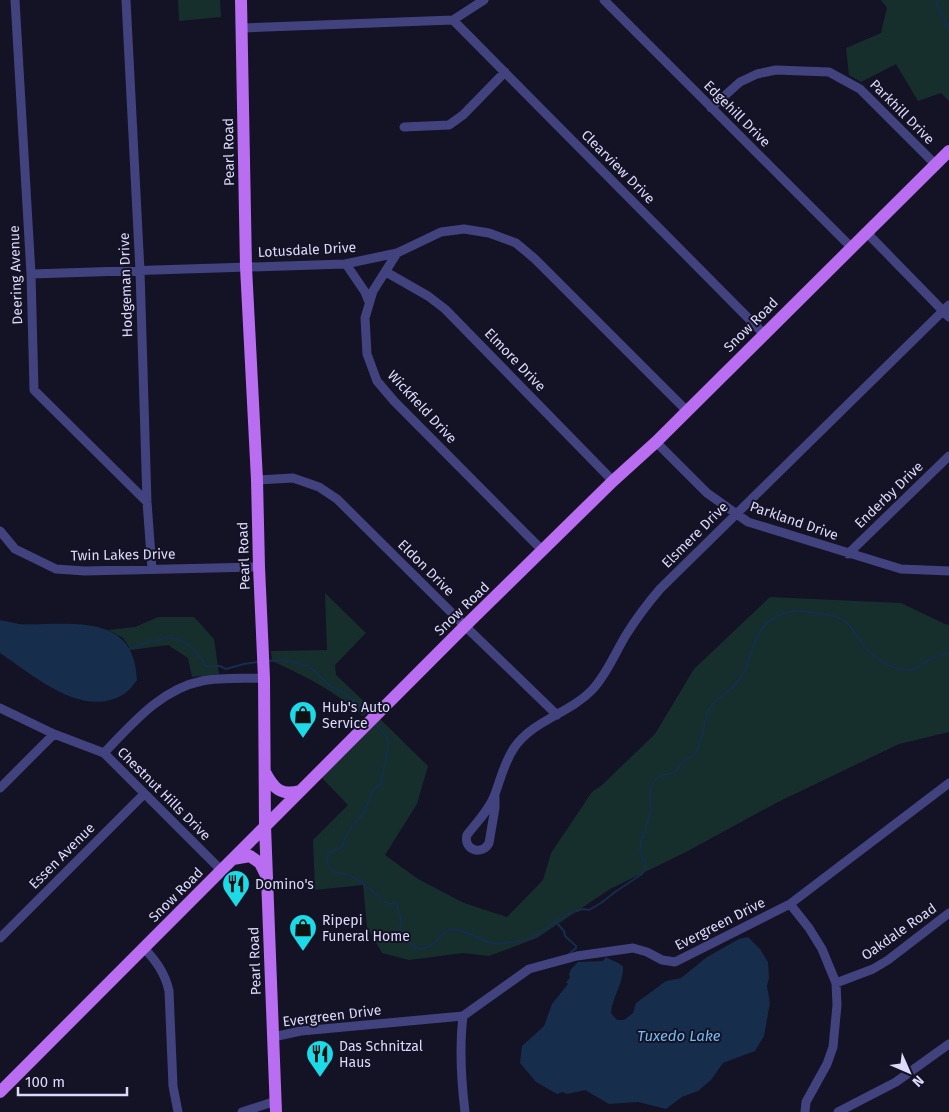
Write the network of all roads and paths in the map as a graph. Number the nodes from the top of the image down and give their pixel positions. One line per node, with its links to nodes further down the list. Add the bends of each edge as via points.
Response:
1 (15, 0): 20 (street, Deering Avenue)
2 (126, 0): 18 (street, Hodgeman Drive)
3 (241, 0): 7 (main road, Pearl Road)
4 (484, 0): 6 (street)
5 (604, 0): 9 (street, Edgehill Drive)
6 (452, 20): 7 (street); 8 (street, Clearview Drive)
7 (243, 28): 17 (main road, Pearl Road)
8 (505, 72): 10 (street, via 449,125); 23 (street, Clearview Drive)
9 (711, 108): 12 (street, Parkhill Drive, via 740,82 757,74 776,70 829,72 860,89); 14 (street, Edgehill Drive)
10 (404, 127)
11 (949, 151): 12 (main road, Snow Road)
12 (935, 164): 13 (main road, Snow Road)
13 (867, 233): 14 (main road, Snow Road); 22 (street)
14 (852, 248): 23 (main road, Snow Road)
15 (397, 253): 16 (street, Lotusdale Drive); 19 (street, Wickfield Drive); 24 (street, Lotusdale Drive, via 442,232 464,229 489,233 516,243)
16 (346, 264): 17 (street, Lotusdale Drive); 21 (street)
17 (246, 267): 18 (street, Lotusdale Drive); 27 (main road, Pearl Road)
18 (140, 271): 20 (street, Lotusdale Drive); 29 (street, Hodgeman Drive)
19 (386, 272): 21 (street, Wickfield Drive, via 372,291); 28 (street, Elmore Drive, via 445,309)
20 (31, 274): 29 (street, Deering Avenue, via 34,390)
21 (369, 302): 32 (street, Wickfield Drive, via 365,318 367,354 377,381)
22 (947, 311): 30 (street, Elsmere Drive)
23 (764, 334): 24 (main road, Snow Road)
24 (687, 411): 25 (main road, Snow Road)
25 (656, 442): 28 (main road, Snow Road); 30 (street, Parkland Drive, via 707,493)
26 (949, 456): 33 (street, Enderby Drive)
27 (257, 480): 34 (main road, Pearl Road); 37 (street, Eldon Drive, via 293,478 319,486 338,498)
28 (614, 481): 32 (main road, Snow Road)
29 (146, 502): 35 (street, Hodgeman Drive)
30 (736, 514): 33 (street, Parkland Drive, via 748,522); 40 (street, Elsmere Drive, via 650,601 593,689)
31 (0, 531): 35 (street, Twin Lakes Drive, via 15,548 56,569)
32 (544, 551): 37 (main road, Snow Road)
33 (848, 554): 36 (street, Parkland Drive, via 901,569)
34 (259, 567): 35 (street, Twin Lakes Drive); 38 (main road, Pearl Road)
35 (152, 569)
36 (949, 571)
37 (465, 626): 40 (street, Eldon Drive); 46 (main road, Snow Road)
38 (264, 666): 42 (street, via 177,690 148,708); 43 (main road, Pearl Road)
39 (0, 708): 41 (street, Chestnut Hills Drive)
40 (557, 715): 48 (street, Elsmere Drive, via 531,730 514,748 502,771)
41 (54, 734): 42 (street, Chestnut Hills Drive); 45 (street)
42 (104, 753): 47 (street, Chestnut Hills Drive)
43 (265, 771): 46 (main road, via 273,786 281,791 292,793); 49 (main road, Pearl Road)
44 (949, 783): 53 (street, Evergreen Drive)
45 (0, 788)
46 (300, 790): 49 (main road, Snow Road)
47 (144, 794): 51 (street, Chestnut Hills Drive); 55 (street, Essen Avenue)
48 (495, 796): 48 (street, Elsmere Drive, via 489,843 482,850 474,850 468,845 467,835)
49 (265, 826): 50 (main road, Snow Road); 52 (main road, Pearl Road)
50 (233, 859): 51 (main road, Snow Road); 52 (main road, via 250,856 260,863)
51 (222, 870): 56 (main road, Snow Road)
52 (267, 877): 59 (main road, Pearl Road)
53 (790, 904): 57 (street, via 822,949); 58 (street, Evergreen Drive, via 675,962 633,948 577,956 529,968)
54 (949, 913): 57 (street, Oakdale Road, via 888,960)
55 (0, 938)
56 (144, 948): 61 (main road, Snow Road); 63 (street, via 160,967 169,992 173,1086)
57 (836, 983): 66 (street, via 833,1047 828,1064 806,1102)
58 (463, 1016): 59 (street, Evergreen Drive, via 301,1031); 65 (street, via 460,1067)
59 (273, 1037): 62 (main road, Pearl Road)
60 (949, 1044): 67 (street, via 896,1082)
61 (0, 1092)
62 (276, 1107): 64 (street)
63 (178, 1112)
64 (242, 1112)
65 (465, 1112)
66 (805, 1112)
67 (838, 1112)

